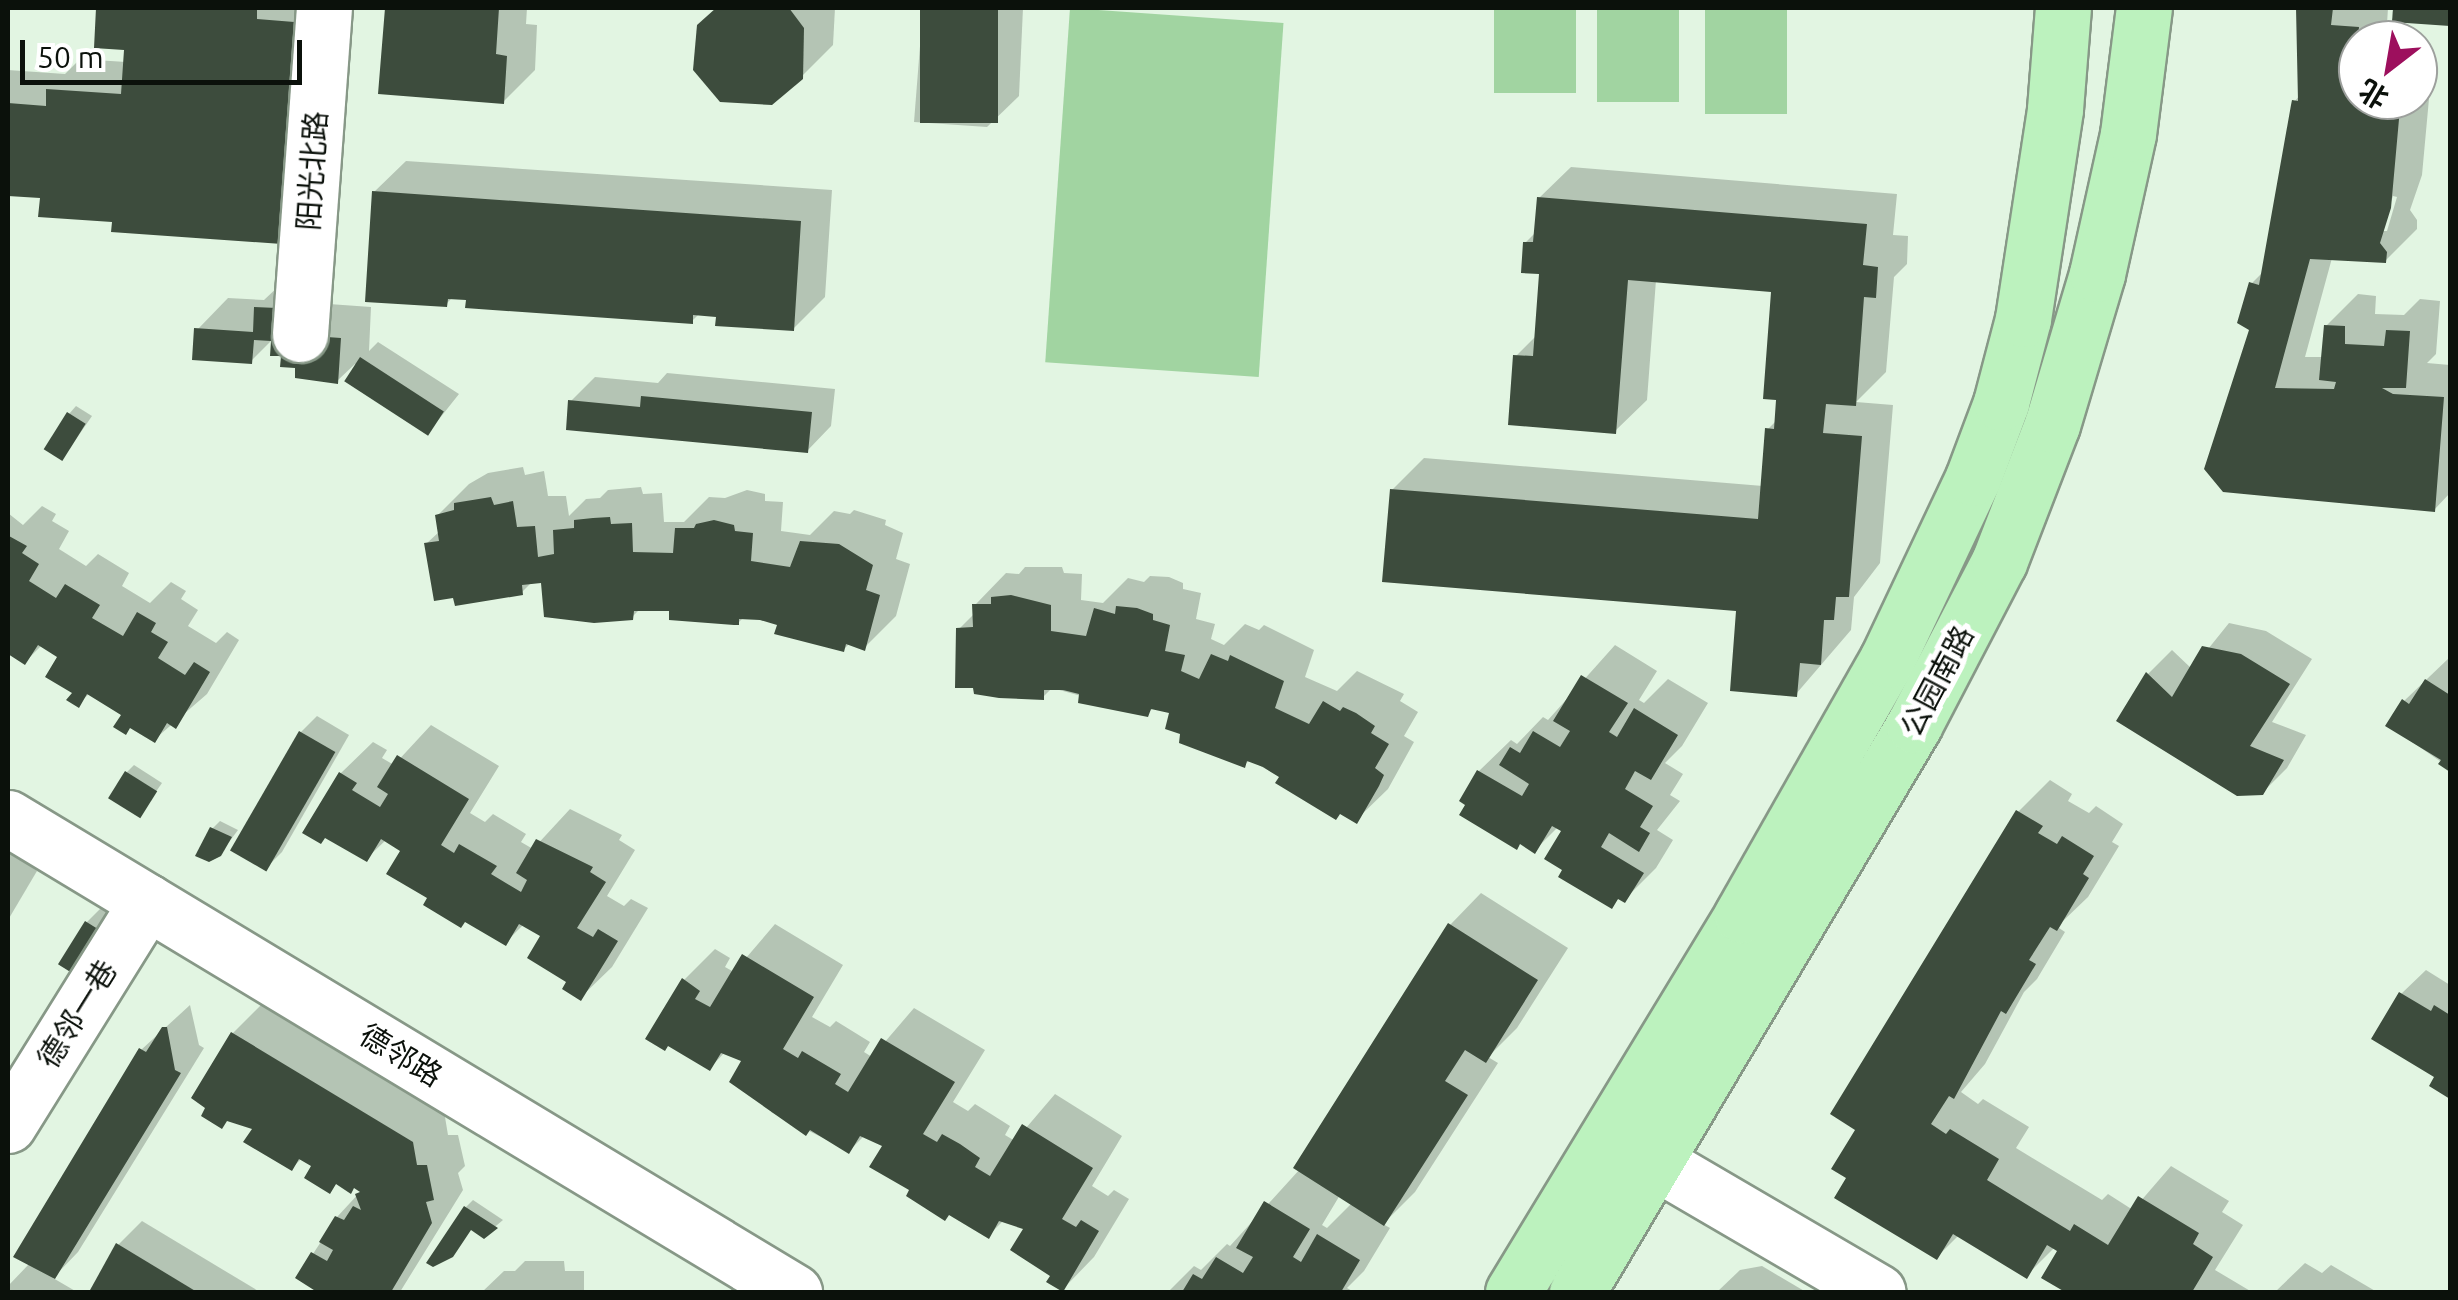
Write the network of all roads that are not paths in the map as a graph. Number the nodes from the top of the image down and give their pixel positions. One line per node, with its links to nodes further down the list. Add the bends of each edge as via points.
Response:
1 (324, 8): 4 (street, 阳光北路)
2 (2063, 8): 8 (main road, 公园南路, via 2023,319 1973,478 1888,660 1742,916)
3 (2144, 8): 8 (main road, 公园南路, via 2115,201 2078,346 1998,562 1914,725)
4 (300, 334)
5 (8, 818): 6 (street, 德邻路)
6 (147, 902): 7 (street, 德邻一巷); 9 (street, 德邻路)
7 (8, 1126)
8 (1632, 1148): 10 (main road, 公园南路); 11 (main road, 公园南路); 12 (street)
9 (794, 1292)
10 (1513, 1292)
11 (1577, 1292)
12 (1878, 1292)

